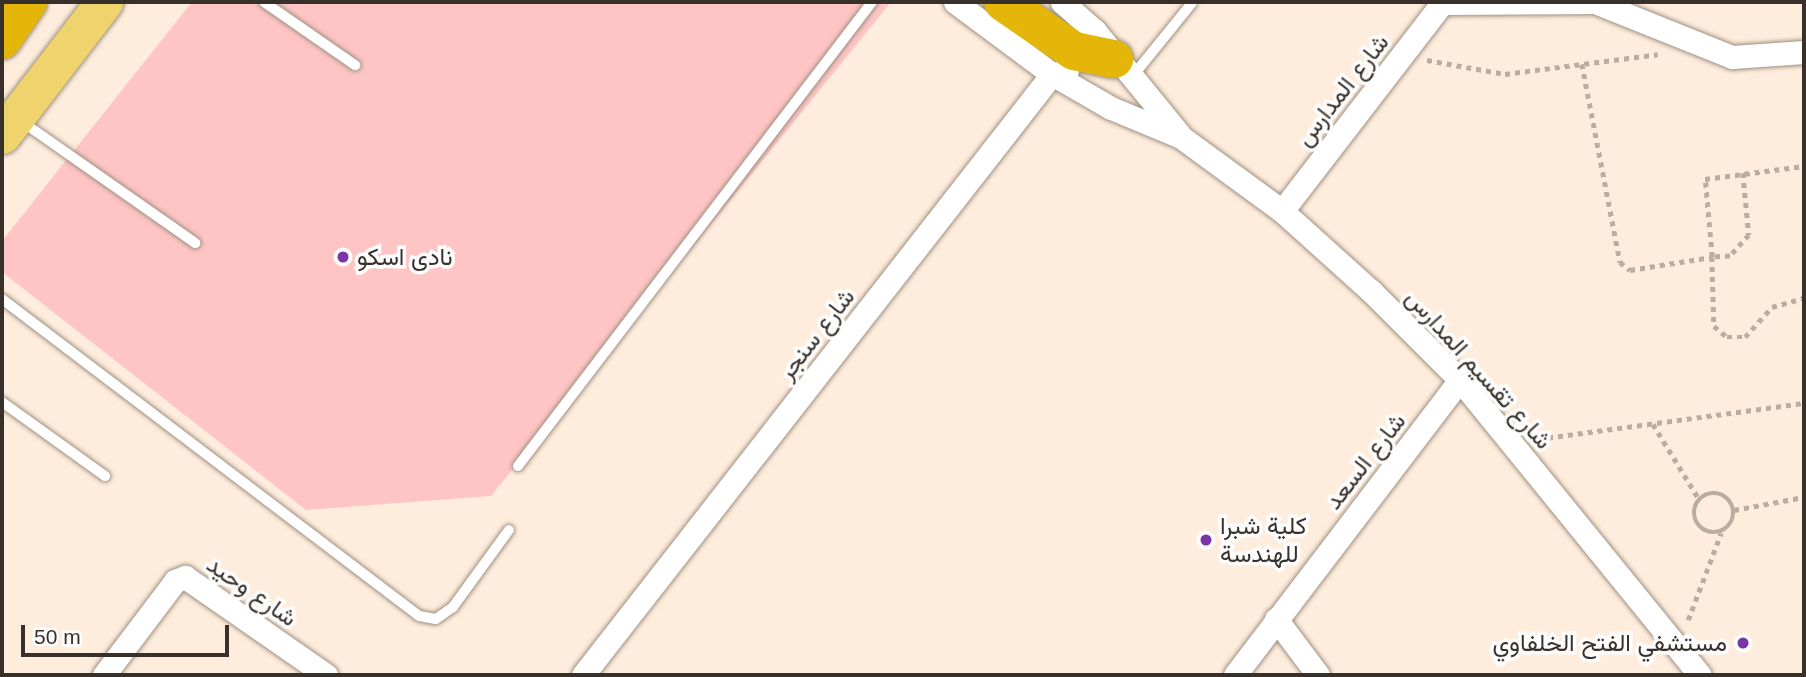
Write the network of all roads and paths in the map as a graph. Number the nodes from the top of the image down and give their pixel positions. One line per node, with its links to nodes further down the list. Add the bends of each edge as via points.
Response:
1 (28, 2): 10 (highway)
2 (104, 2): 18 (main road)
3 (264, 2): 15 (lane)
4 (872, 2): 32 (lane)
5 (955, 2): 17 (street, شارع تقسيم المدارس)
6 (1003, 2): 9 (highway)
7 (1192, 3): 16 (lane)
8 (1442, 3): 11 (street, via 1595,2); 13 (street, شارع المدارس)
9 (1052, 15): 16 (highway, via 1074,51)
10 (2, 40)
11 (1703, 48): 12 (street, via 1732,57); 14 (path)
12 (1804, 52)
13 (1402, 55): 14 (path, via 1505,74); 22 (street, شارع المدارس)
14 (1582, 64): 24 (path, via 1620,262 1630,270)
15 (355, 65)
16 (1122, 69): 17 (street); 19 (street, شارع تقسيم المدارس)
17 (1052, 74): 19 (street, شارع تقسيم المدارس, via 1111,108); 43 (street, شارع سنجر)
18 (9, 126): 23 (lane)
19 (1181, 137): 22 (street, شارع تقسيم المدارس)
20 (1804, 166): 21 (path)
21 (1743, 173): 24 (path, via 1749,234 1730,256); 24 (path, via 1703,183)
22 (1282, 211): 27 (street, شارع تقسيم المدارس)
23 (195, 243)
24 (1712, 257): 25 (path, via 1714,326 1727,338 1745,337 1772,307)
25 (1804, 298)
26 (2, 299): 37 (lane, via 419,616 436,620 453,607)
27 (1460, 380): 31 (street, شارع تقسيم المدارس); 39 (street, شارع السعد)
28 (2, 402): 33 (lane)
29 (1804, 403): 30 (path)
30 (1653, 424): 31 (path); 35 (path)
31 (1513, 442): 40 (street, شارع تقسيم المدارس)
32 (518, 466)
33 (105, 476)
34 (1804, 497): 36 (path)
35 (1699, 499): 36 (path, via 1706,494 1724,495); 38 (path, via 1694,507 1696,525 1703,531)
36 (1734, 510): 38 (path, via 1733,519)
37 (509, 530)
38 (1721, 532): 40 (path)
39 (1276, 619): 44 (street, شارع السعد); 45 (street)
40 (1677, 647): 46 (street, شارع تقسيم المدارس)
41 (104, 675): 42 (street, شارع وحيد, via 175,581 185,577)
42 (326, 675)
43 (583, 675)
44 (1235, 675)
45 (1318, 675)
46 (1699, 675)

